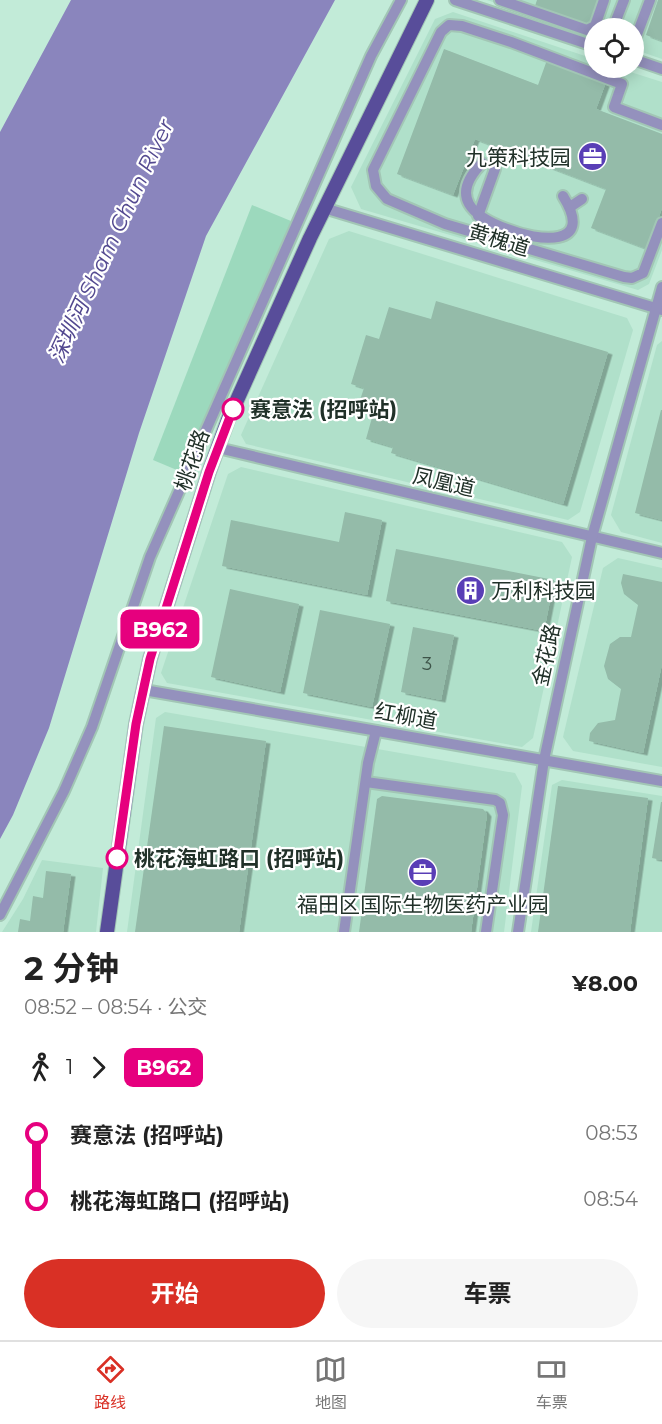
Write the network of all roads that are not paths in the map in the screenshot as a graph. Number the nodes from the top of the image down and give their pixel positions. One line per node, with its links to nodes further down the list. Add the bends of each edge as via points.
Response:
1 (401, 0): 37 (street, via 371,56 147,566 111,673 64,791)
2 (427, 0): 21 (main road, 桃花路)
3 (455, 0): 10 (street)
4 (500, 0): 5 (street, via 587,30 595,26)
5 (604, 0)
6 (624, 0): 8 (street)
7 (650, 0): 9 (street)
8 (617, 18)
9 (643, 18)
10 (519, 21): 11 (street); 12 (street)
11 (511, 42): 15 (street, via 622,84 614,107); 25 (street, via 462,26 445,27 373,170 376,186 387,199)
12 (584, 43)
13 (644, 63): 14 (street)
14 (662, 69)
15 (662, 125)
16 (482, 163): 22 (street, via 470,175 466,189 468,203)
17 (495, 169): 22 (street)
18 (563, 196): 20 (street)
19 (582, 199): 20 (street)
20 (570, 207): 24 (street, via 572,222 560,237 532,239)
21 (324, 208): 26 (street, 黄槐道); 29 (main road, 桃花路)
22 (478, 216): 24 (street)
23 (662, 223): 25 (street, via 643,273 632,278)
24 (508, 230): 25 (street)
25 (504, 243): 26 (street)
26 (498, 261): 28 (street, 黄槐道)
27 (662, 287): 28 (street, 金花路)
28 (658, 309): 30 (street, 金花路)
29 (218, 448): 30 (street, 凤凰道); 32 (main road, 桃花路, via 150,659)
30 (592, 537): 31 (street, 凤凰道); 34 (street, 金花路)
31 (662, 553)
32 (144, 690): 33 (street, 红柳道); 38 (main road, 桃花路)
33 (376, 731): 34 (street, 红柳道); 36 (street)
34 (544, 760): 35 (street, 红柳道); 41 (street, 金花路)
35 (662, 781)
36 (366, 783): 39 (street); 40 (street, via 500,803 503,815)
37 (0, 915)
38 (107, 932)
39 (344, 932)
40 (486, 932)
41 (518, 932)

